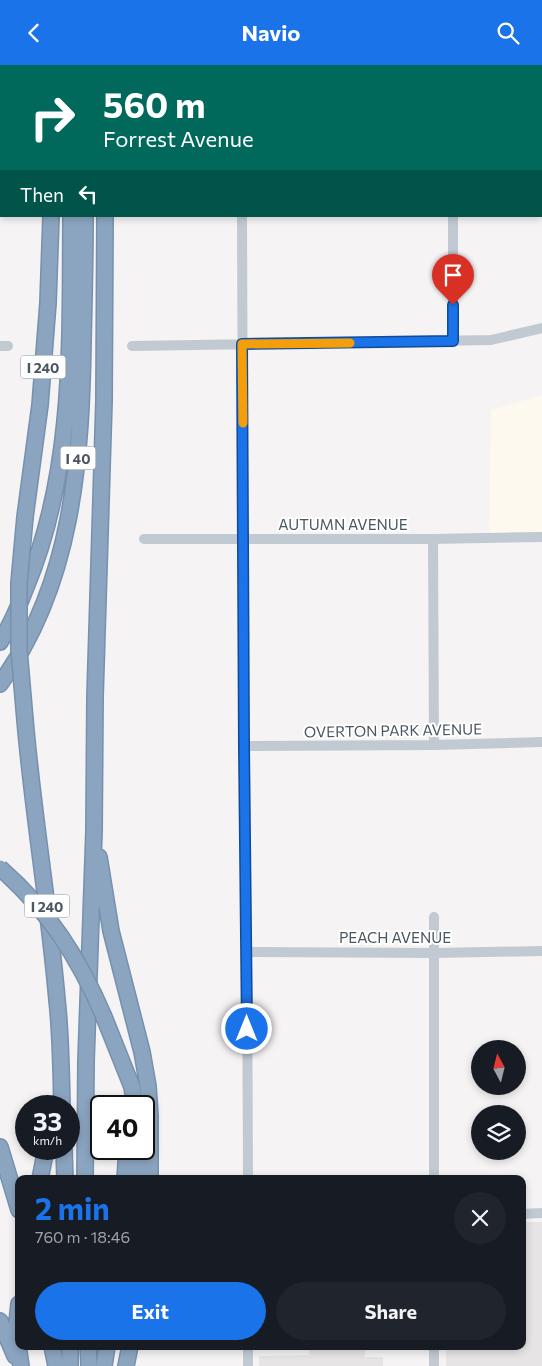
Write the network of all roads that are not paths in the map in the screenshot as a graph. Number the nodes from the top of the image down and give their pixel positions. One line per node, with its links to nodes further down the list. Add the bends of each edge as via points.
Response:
1 (51, 217): 27 (highway, I 240, bridge, via 41,396 19,583 19,650 30,779 58,1001)
2 (71, 217): 15 (highway, I 40, via 66,416 56,490 35,567)
3 (85, 217): 16 (highway, I 40, via 82,411 73,495 58,565 45,600)
4 (105, 217): 20 (highway, I 240)
5 (242, 217): 9 (street)
6 (453, 217): 8 (street)
7 (542, 328): 8 (street, via 491,340)
8 (453, 341): 9 (street)
9 (242, 344): 10 (street); 13 (street)
10 (132, 346)
11 (542, 537): 14 (street, AUTUMN AVENUE)
12 (144, 539): 13 (street, AUTUMN AVENUE)
13 (243, 539): 14 (street, AUTUMN AVENUE); 19 (street)
14 (432, 539): 18 (street)
15 (0, 642)
16 (0, 684)
17 (542, 742): 18 (street, OVERTON PARK AVENUE)
18 (434, 745): 19 (street, OVERTON PARK AVENUE)
19 (244, 746): 24 (street)
20 (94, 831): 37 (highway, I 240, via 86,1061); 40 (highway, via 110,931 148,1086)
21 (0, 867): 26 (highway, bridge, via 37,904 83,972 104,1017)
22 (434, 917): 25 (street)
23 (542, 951): 25 (street, PEACH AVENUE)
24 (247, 952): 25 (street, PEACH AVENUE); 41 (street)
25 (435, 953): 42 (street)
26 (127, 1088): 28 (highway); 29 (highway)
27 (62, 1095)
28 (126, 1095)
29 (130, 1095)
30 (0, 1147): 43 (highway)
31 (44, 1160): 35 (highway)
32 (64, 1160): 36 (highway)
33 (127, 1160): 38 (highway)
34 (138, 1160): 39 (highway)
35 (41, 1175)
36 (65, 1175)
37 (86, 1175)
38 (126, 1175)
39 (138, 1175)
40 (150, 1175)
41 (248, 1175)
42 (434, 1175)
43 (15, 1197)
44 (542, 1213): 45 (street)
45 (526, 1214)
46 (0, 1321): 56 (highway)
47 (19, 1350): 56 (highway)
48 (53, 1350): 57 (highway)
49 (70, 1350): 58 (highway)
50 (88, 1350): 59 (highway)
51 (106, 1350): 60 (highway)
52 (124, 1350): 61 (highway)
53 (129, 1350): 62 (highway)
54 (248, 1350): 63 (street)
55 (434, 1350): 64 (street)
56 (21, 1366)
57 (56, 1366)
58 (70, 1366)
59 (89, 1366)
60 (104, 1366)
61 (122, 1366)
62 (126, 1366)
63 (248, 1366)
64 (434, 1366)

